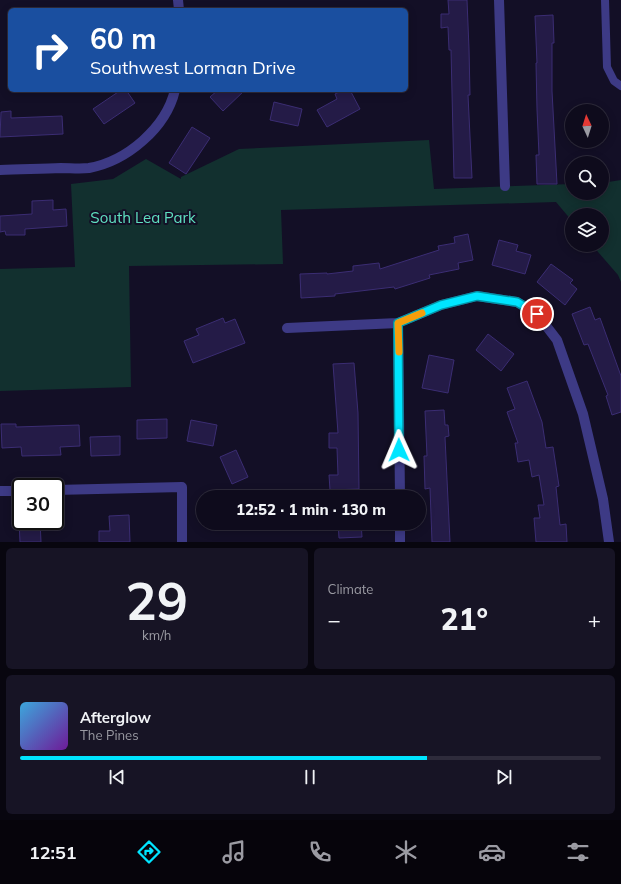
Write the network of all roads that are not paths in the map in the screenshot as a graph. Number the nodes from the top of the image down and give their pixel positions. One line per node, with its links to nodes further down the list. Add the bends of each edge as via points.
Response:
1 (499, 0): 6 (street)
2 (605, 0): 3 (lane, via 607,67 614,81)
3 (621, 86)
4 (175, 92): 5 (street, via 173,100 158,124 143,141 108,162 89,168)
5 (0, 170)
6 (505, 186)
7 (398, 323): 8 (street); 11 (street); 16 (street, via 441,305 477,296 517,302 537,314 557,340 583,414 603,499)
8 (287, 328)
9 (12, 490): 12 (street)
10 (64, 490): 14 (street, via 182,487)
11 (400, 490)
12 (0, 491)
13 (400, 530): 15 (street)
14 (182, 542)
15 (400, 542)
16 (609, 542)

